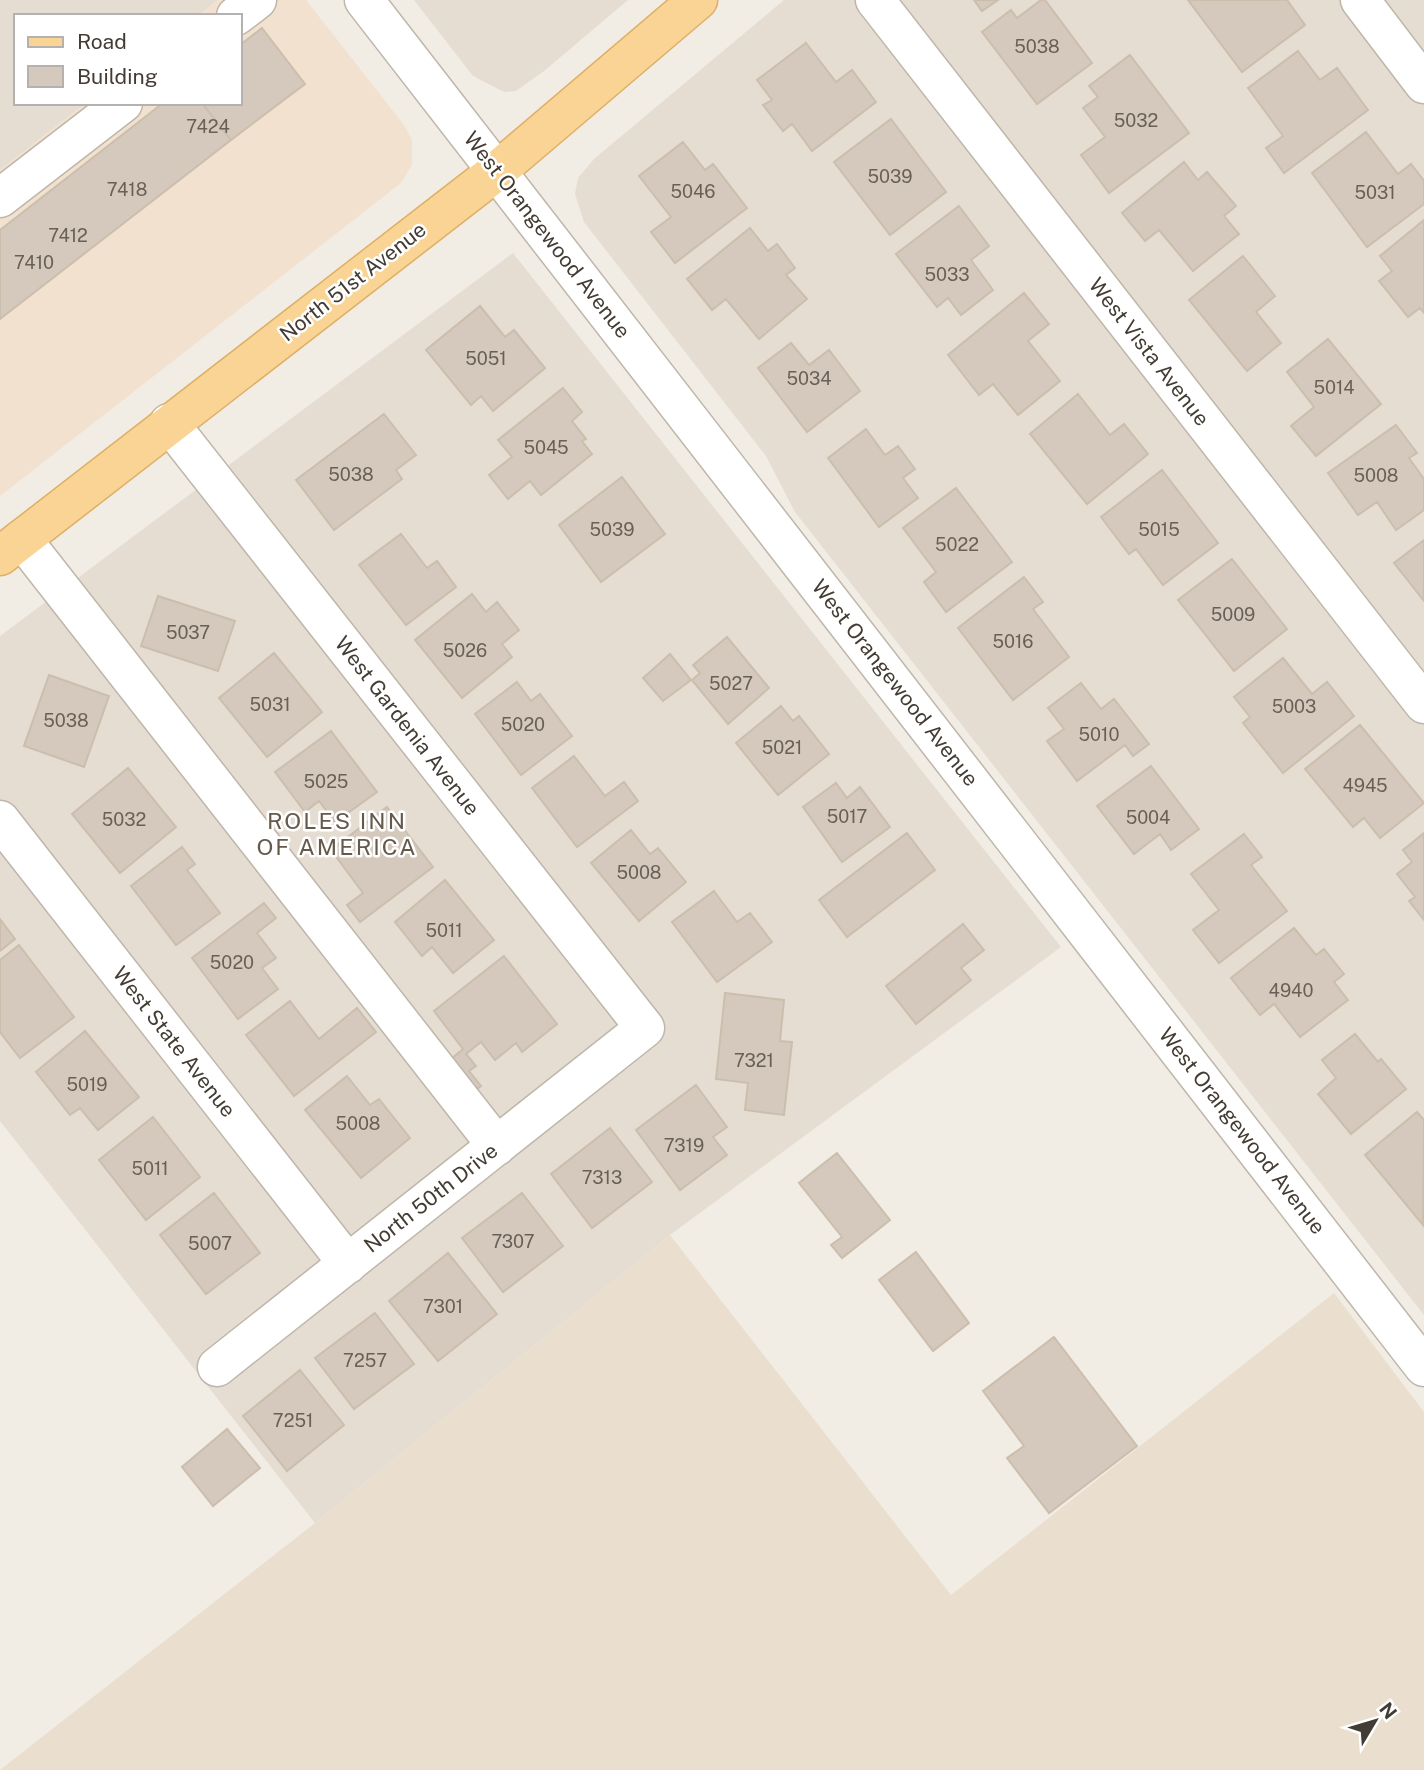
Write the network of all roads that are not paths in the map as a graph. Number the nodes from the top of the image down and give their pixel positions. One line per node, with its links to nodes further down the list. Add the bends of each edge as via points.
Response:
1 (257, 0): 6 (street)
2 (364, 0): 9 (street, West Orangewood Avenue)
3 (698, 0): 9 (main road, North 51st Avenue)
4 (875, 0): 13 (street, West Vista Avenue)
5 (1360, 0): 7 (street)
6 (239, 14)
7 (1424, 84)
8 (120, 105): 10 (street)
9 (497, 171): 11 (main road, North 51st Avenue); 19 (street, West Orangewood Avenue)
10 (0, 198)
11 (169, 423): 12 (main road, North 51st Avenue); 15 (street, West Gardenia Avenue)
12 (11, 547): 16 (street)
13 (1424, 704)
14 (0, 820): 17 (street, West State Avenue)
15 (645, 1028): 16 (street, North 50th Drive)
16 (497, 1146): 17 (street, North 50th Drive)
17 (348, 1264): 18 (street, North 50th Drive)
18 (217, 1367)
19 (1424, 1367)

